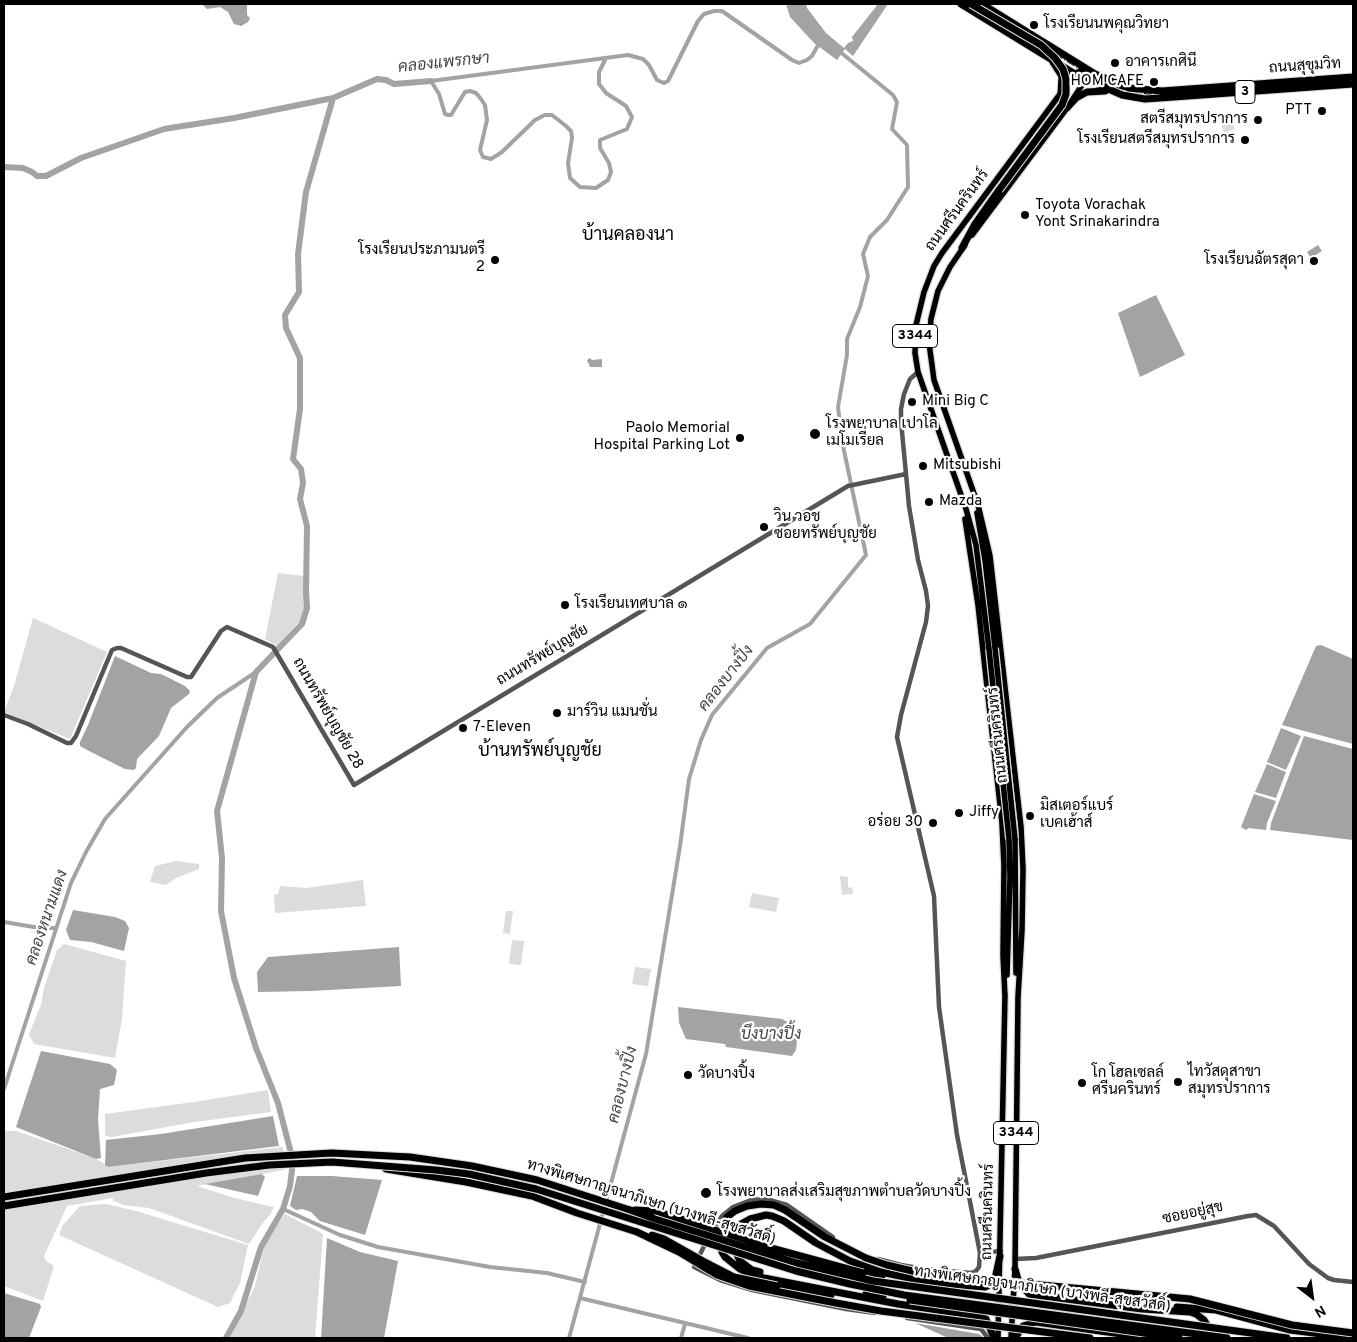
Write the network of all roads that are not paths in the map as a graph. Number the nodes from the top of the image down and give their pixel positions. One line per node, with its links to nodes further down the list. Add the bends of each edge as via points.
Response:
1 (961, 4): 5 (highway, ถนนสุขุมวิท / 3)
2 (971, 4): 18 (highway, bridge, via 1041,46 1055,58 1066,79 1066,94 1062,105 975,224)
3 (982, 4): 4 (highway, ถนนสุขุมวิท / 3)
4 (1065, 54): 6 (highway, via 1065,61); 7 (highway, ถนนสุขุมวิท / 3)
5 (1050, 58): 6 (highway, ถนนสุขุมวิท / 3); 14 (highway, via 1062,76)
6 (1059, 64): 8 (highway, ถนนสุขุมวิท / 3)
7 (1086, 69): 8 (main road, ถนนศรีนครินทร์ / 3344); 10 (main road, ถนนศรีนครินทร์ / 3344); 11 (highway, ถนนสุขุมวิท / 3)
8 (1076, 74): 10 (highway, ถนนสุขุมวิท / 3); 14 (main road, ถนนศรีนครินทร์ / 3344)
9 (1353, 77): 11 (highway, ถนนสุขุมวิท / 3, via 1162,91)
10 (1086, 80): 13 (highway, ถนนสุขุมวิท / 3); 15 (main road, ถนนศรีนครินทร์ / 3344)
11 (1118, 84): 13 (highway, via 1111,86)
12 (1353, 84): 13 (highway, ถนนสุขุมวิท / 3, via 1145,99)
13 (1113, 92): 15 (highway, via 1087,92)
14 (1061, 93): 16 (main road, ถนนศรีนครินทร์ / 3344)
15 (1067, 108): 17 (main road, ถนนศรีนครินทร์ / 3344)
16 (1048, 111): 17 (main road, via 1056,112); 19 (main road, ถนนศรีนครินทร์ / 3344, via 934,266 916,325 914,340)
17 (1057, 120): 18 (main road, ถนนศรีนครินทร์ / 3344)
18 (962, 248): 21 (main road, ถนนศรีนครินทร์ / 3344, via 938,291 929,343 934,380)
19 (918, 372): 20 (street, via 910,379 901,409); 22 (main road, ถนนศรีนครินทร์ / 3344)
20 (906, 474): 29 (street, ถนนทรัพย์บุญชัย, via 848,486); 38 (street, via 914,541 928,606 897,737 934,896 939,1008)
21 (967, 474): 23 (main road, ถนนศรีนครินทร์ / 3344, via 982,544); 25 (main road, ถนนศรีนครินทร์ / 3344, via 982,518 990,556)
22 (955, 478): 23 (main road, ถนนศรีนครินทร์ / 3344, via 978,560); 26 (main road, ถนนศรีนครินทร์ / 3344, via 970,543)
23 (992, 648): 30 (main road, ถนนศรีนครินทร์ / 3344, bridge)
24 (4, 715): 29 (street, ถนนทรัพย์บุญชัย 28, via 72,743 114,648 191,677 225,627 273,648)
25 (1010, 717): 26 (main road, via 1001,726); 27 (main road, ถนนศรีนครินทร์ / 3344)
26 (991, 719): 28 (main road, ถนนศรีนครินทร์ / 3344)
27 (1015, 764): 28 (main road, via 1003,757); 32 (main road, ถนนศรีนครินทร์ / 3344, via 1023,869)
28 (997, 766): 31 (main road, ถนนศรีนครินทร์ / 3344, via 1004,854)
29 (354, 784)
30 (1012, 839): 31 (main road, ถนนศรีนครินทร์ / 3344); 32 (main road, ถนนศรีนครินทร์ / 3344)
31 (1005, 997): 39 (main road, ถนนศรีนครินทร์ / 3344)
32 (1018, 997): 40 (main road, ถนนศรีนครินทร์ / 3344)
33 (368, 1164): 35 (highway, ทางพิเศษกาญจนาภิเษก (บางพลี-สุขสวัสดิ์), bridge, via 269,1165); 37 (highway, bridge, via 532,1196); 58 (highway, ทางพิเศษกาญจนาภิเษก (บางพลี-สุขสวัสดิ์), bridge, via 469,1174 536,1189 796,1271 874,1290)
34 (4, 1197): 36 (highway, ทางพิเศษกาญจนาภิเษก (บางพลี-สุขสวัสดิ์), via 245,1158 332,1153 410,1157 472,1166 537,1180)
35 (4, 1206)
36 (630, 1210): 42 (highway, bridge, via 656,1212 862,1273); 59 (highway, ทางพิเศษกาญจนาภิเษก (บางพลี-สุขสวัสดิ์), bridge, via 796,1263 873,1281)
37 (637, 1232): 44 (highway, bridge, via 660,1237 734,1277 852,1299); 54 (highway, bridge, via 717,1275 749,1286 881,1311)
38 (980, 1254): 39 (street); 47 (street, via 979,1267 971,1273 901,1265 869,1256 838,1240 781,1202 758,1200 733,1206 722,1216 694,1266 720,1280 752,1290)
39 (1001, 1254): 42 (highway, via 995,1279 985,1287); 51 (main road, ถนนศรีนครินทร์ / 3344)
40 (1015, 1259): 41 (main road, ถนนศรีนครินทร์ / 3344); 43 (street, ซอยอยู่สุข, via 1036,1258 1256,1215 1274,1226 1309,1264 1330,1279)
41 (1015, 1269): 46 (highway, via 1019,1284 1029,1294); 52 (main road, ถนนศรีนครินทร์ / 3344)
42 (928, 1282): 44 (highway, via 880,1272 850,1261 772,1216 750,1219 741,1224 736,1233 734,1245 737,1255 752,1270)
43 (1353, 1282)
44 (880, 1298): 45 (highway); 48 (highway, bridge, via 764,1278 740,1269 731,1264 722,1252 720,1235 727,1218 746,1206 774,1205 866,1258 925,1274 1181,1298 1292,1325); 56 (highway, bridge)
45 (914, 1307): 47 (street); 50 (highway, via 986,1318)
46 (1129, 1308): 57 (highway, via 1196,1314 1206,1324); 60 (highway, via 1216,1310 1290,1330)
47 (921, 1320): 49 (street, via 981,1329)
48 (1353, 1333)
49 (988, 1338)
50 (994, 1338)
51 (998, 1338)
52 (1011, 1338)
53 (1015, 1338): 55 (highway, via 1024,1326 1036,1322)
54 (1090, 1338)
55 (1150, 1338)
56 (1179, 1338)
57 (1211, 1338)
58 (1227, 1338)
59 (1287, 1338)
60 (1353, 1338)

